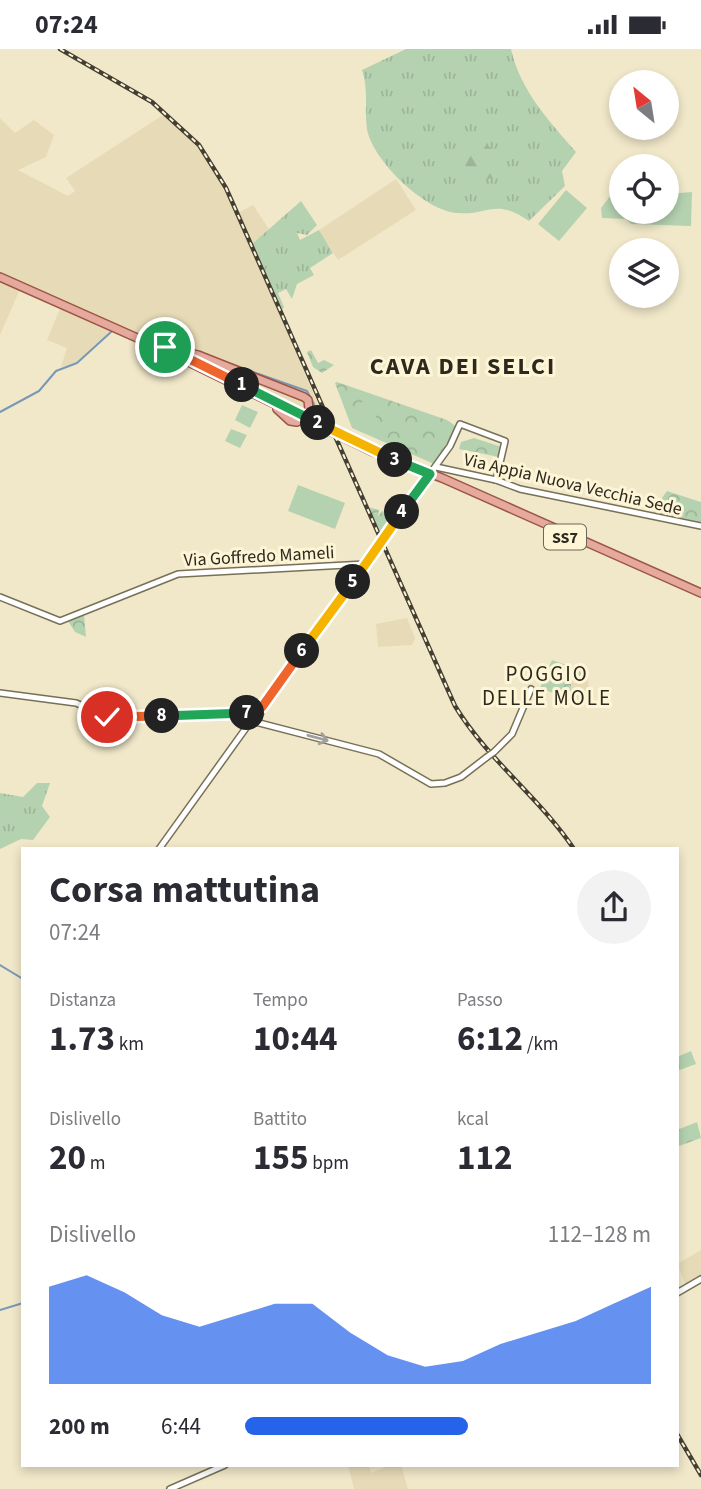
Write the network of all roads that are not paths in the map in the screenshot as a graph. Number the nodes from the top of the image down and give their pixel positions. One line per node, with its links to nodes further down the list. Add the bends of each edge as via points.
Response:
1 (0, 275): 2 (main road, SS7); 3 (main road, SS7)
2 (165, 347): 4 (main road, via 198,355 304,397); 8 (main road, SS7)
3 (272, 403): 5 (main road, via 290,421); 8 (main road, SS7)
4 (309, 409)
5 (298, 422)
6 (467, 427): 7 (street); 7 (street, via 460,424); 11 (street, via 505,441)
7 (458, 432): 9 (street)
8 (398, 461): 10 (main road, SS7)
9 (438, 468): 10 (street, Via Appia Nuova Vecchia Sede); 11 (street, Via Appia Nuova Vecchia Sede)
10 (430, 474): 13 (street); 14 (main road, SS7)
11 (496, 480): 12 (street, Via Appia Nuova Vecchia Sede, via 522,490)
12 (701, 526)
13 (365, 564): 15 (street, Via Goffredo Mameli, via 178,575 59,621); 18 (street)
14 (701, 595)
15 (0, 597)
16 (531, 689): 19 (street, one-way to 16, bridge, via 379,754 425,782 438,784 461,777 510,739)
17 (0, 694): 19 (street, via 76,703 113,718)
18 (262, 707): 19 (street); 19 (street)
19 (251, 717): 20 (street)
20 (160, 847)
21 (701, 1279): 22 (street)
22 (679, 1292)
23 (220, 1467): 24 (street)
24 (170, 1489)

